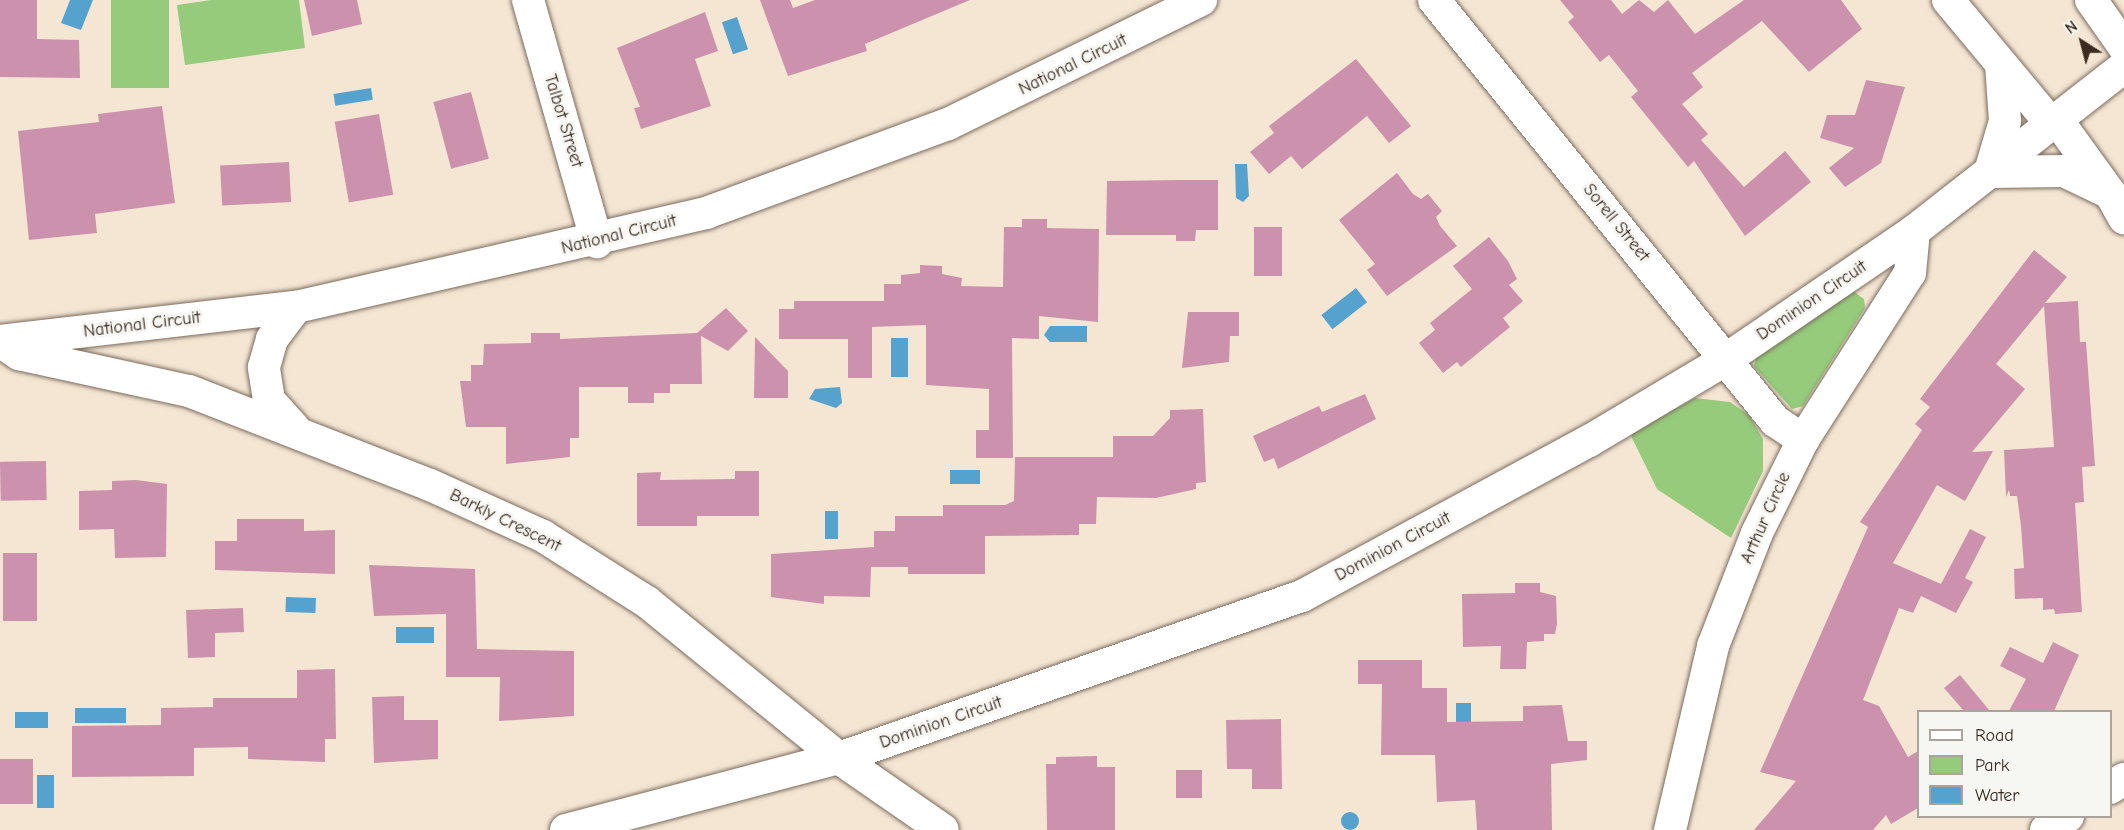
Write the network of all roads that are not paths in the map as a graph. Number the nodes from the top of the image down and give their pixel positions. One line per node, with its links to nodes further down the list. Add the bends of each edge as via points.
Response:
1 (528, 0): 15 (street, Talbot Street)
2 (1201, 0): 15 (street, National Circuit, via 1080,63 918,136 706,213)
3 (1434, 0): 18 (street, Sorell Street)
4 (1948, 0): 9 (street)
5 (2091, 0): 8 (street)
6 (2106, 0): 7 (street)
7 (2124, 10)
8 (2124, 47)
9 (2001, 64): 11 (street); 12 (street, via 2005,120)
10 (2124, 67): 11 (street, Dominion Circuit)
11 (2055, 123): 12 (street, Dominion Circuit); 13 (street)
12 (1990, 172): 13 (street, via 2052,169); 14 (street, Dominion Circuit)
13 (2119, 203)
14 (1914, 231): 18 (street, Dominion Circuit); 20 (street, Arthur Circle, via 1910,273)
15 (597, 242): 16 (street, National Circuit)
16 (296, 307): 17 (street, National Circuit); 19 (street, via 272,339 264,367 269,400)
17 (0, 342): 19 (street, Barkly Crescent, via 19,354 189,391)
18 (1725, 360): 20 (street, Sorell Street, via 1779,425); 21 (street, Dominion Circuit, via 1302,596)
19 (297, 431): 21 (street, Barkly Crescent, via 543,536 618,581)
20 (1803, 440): 26 (street, Arthur Circle, via 1756,533 1713,646)
21 (838, 758): 24 (street, Dominion Circuit); 25 (street, Barkly Crescent)
22 (2067, 818): 27 (street)
23 (2073, 818): 28 (street)
24 (566, 830)
25 (944, 830)
26 (1670, 830)
27 (2046, 830)
28 (2089, 830)

